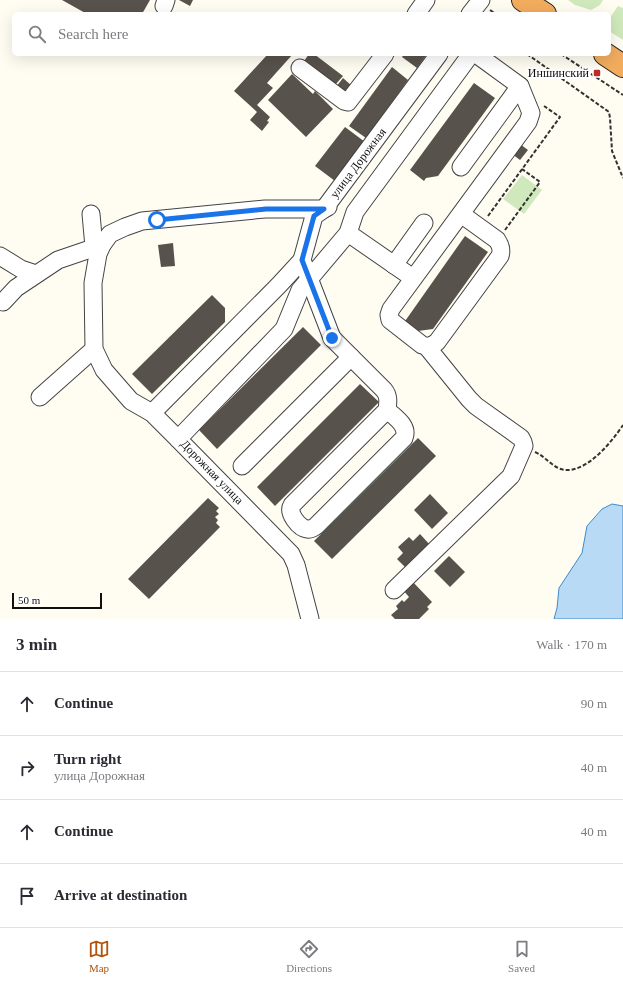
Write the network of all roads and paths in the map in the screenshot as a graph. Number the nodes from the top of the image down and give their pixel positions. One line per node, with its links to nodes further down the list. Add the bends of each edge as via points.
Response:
1 (426, 0): 4 (street)
2 (481, 0): 5 (street)
3 (523, 0): 6 (highway)
4 (417, 12)
5 (472, 12)
6 (542, 12)
7 (384, 56): 15 (street, via 348,102)
8 (470, 56): 27 (street, via 355,212)
9 (479, 56): 16 (street)
10 (530, 56): 21 (path, via 608,112 612,151)
11 (564, 56): 17 (path)
12 (609, 56): 14 (highway)
13 (436, 58): 22 (street, улица Дорожная)
14 (623, 66)
15 (300, 68)
16 (520, 86): 18 (street); 19 (street)
17 (623, 95)
18 (531, 113): 20 (path, via 543,105 560,117); 24 (street, via 528,122)
19 (461, 167)
20 (522, 169): 26 (path); 28 (path, via 540,182)
21 (623, 178)
22 (324, 209): 29 (street, via 266,209 142,221 110,234); 31 (street, улица Дорожная, via 314,216)
23 (91, 214): 29 (street)
24 (461, 214): 26 (street); 34 (street)
25 (424, 223): 32 (street)
26 (480, 228): 28 (street)
27 (348, 233): 32 (street); 35 (street, Дорожная улица)
28 (497, 240): 37 (street, via 501,245 500,256 437,342)
29 (98, 246): 33 (street, via 58,260); 38 (street, via 93,283)
30 (0, 256): 33 (street, via 21,269)
31 (302, 260): 35 (street); 42 (street)
32 (394, 265): 34 (street)
33 (36, 274): 36 (street, via 16,288)
34 (413, 278): 37 (street, via 391,309 390,320 422,345)
35 (309, 279): 39 (street, via 332,338); 44 (street, Дорожная улица, via 300,290 284,329)
36 (3, 302)
37 (427, 346): 45 (street, via 469,399 521,438)
38 (94, 349): 40 (street); 42 (street, via 104,370 131,401)
39 (351, 357): 41 (street, via 387,393); 46 (street)
40 (40, 397)
41 (388, 410): 41 (street, via 292,505 290,513 307,530 316,526 404,438 406,429)
42 (152, 413): 44 (street)
43 (623, 426): 45 (path, via 589,463 576,470 557,468 542,455)
44 (178, 440): 48 (street, Дорожная улица, via 292,554)
45 (524, 446): 47 (street, via 511,476)
46 (242, 466)
47 (394, 590)
48 (310, 619)

